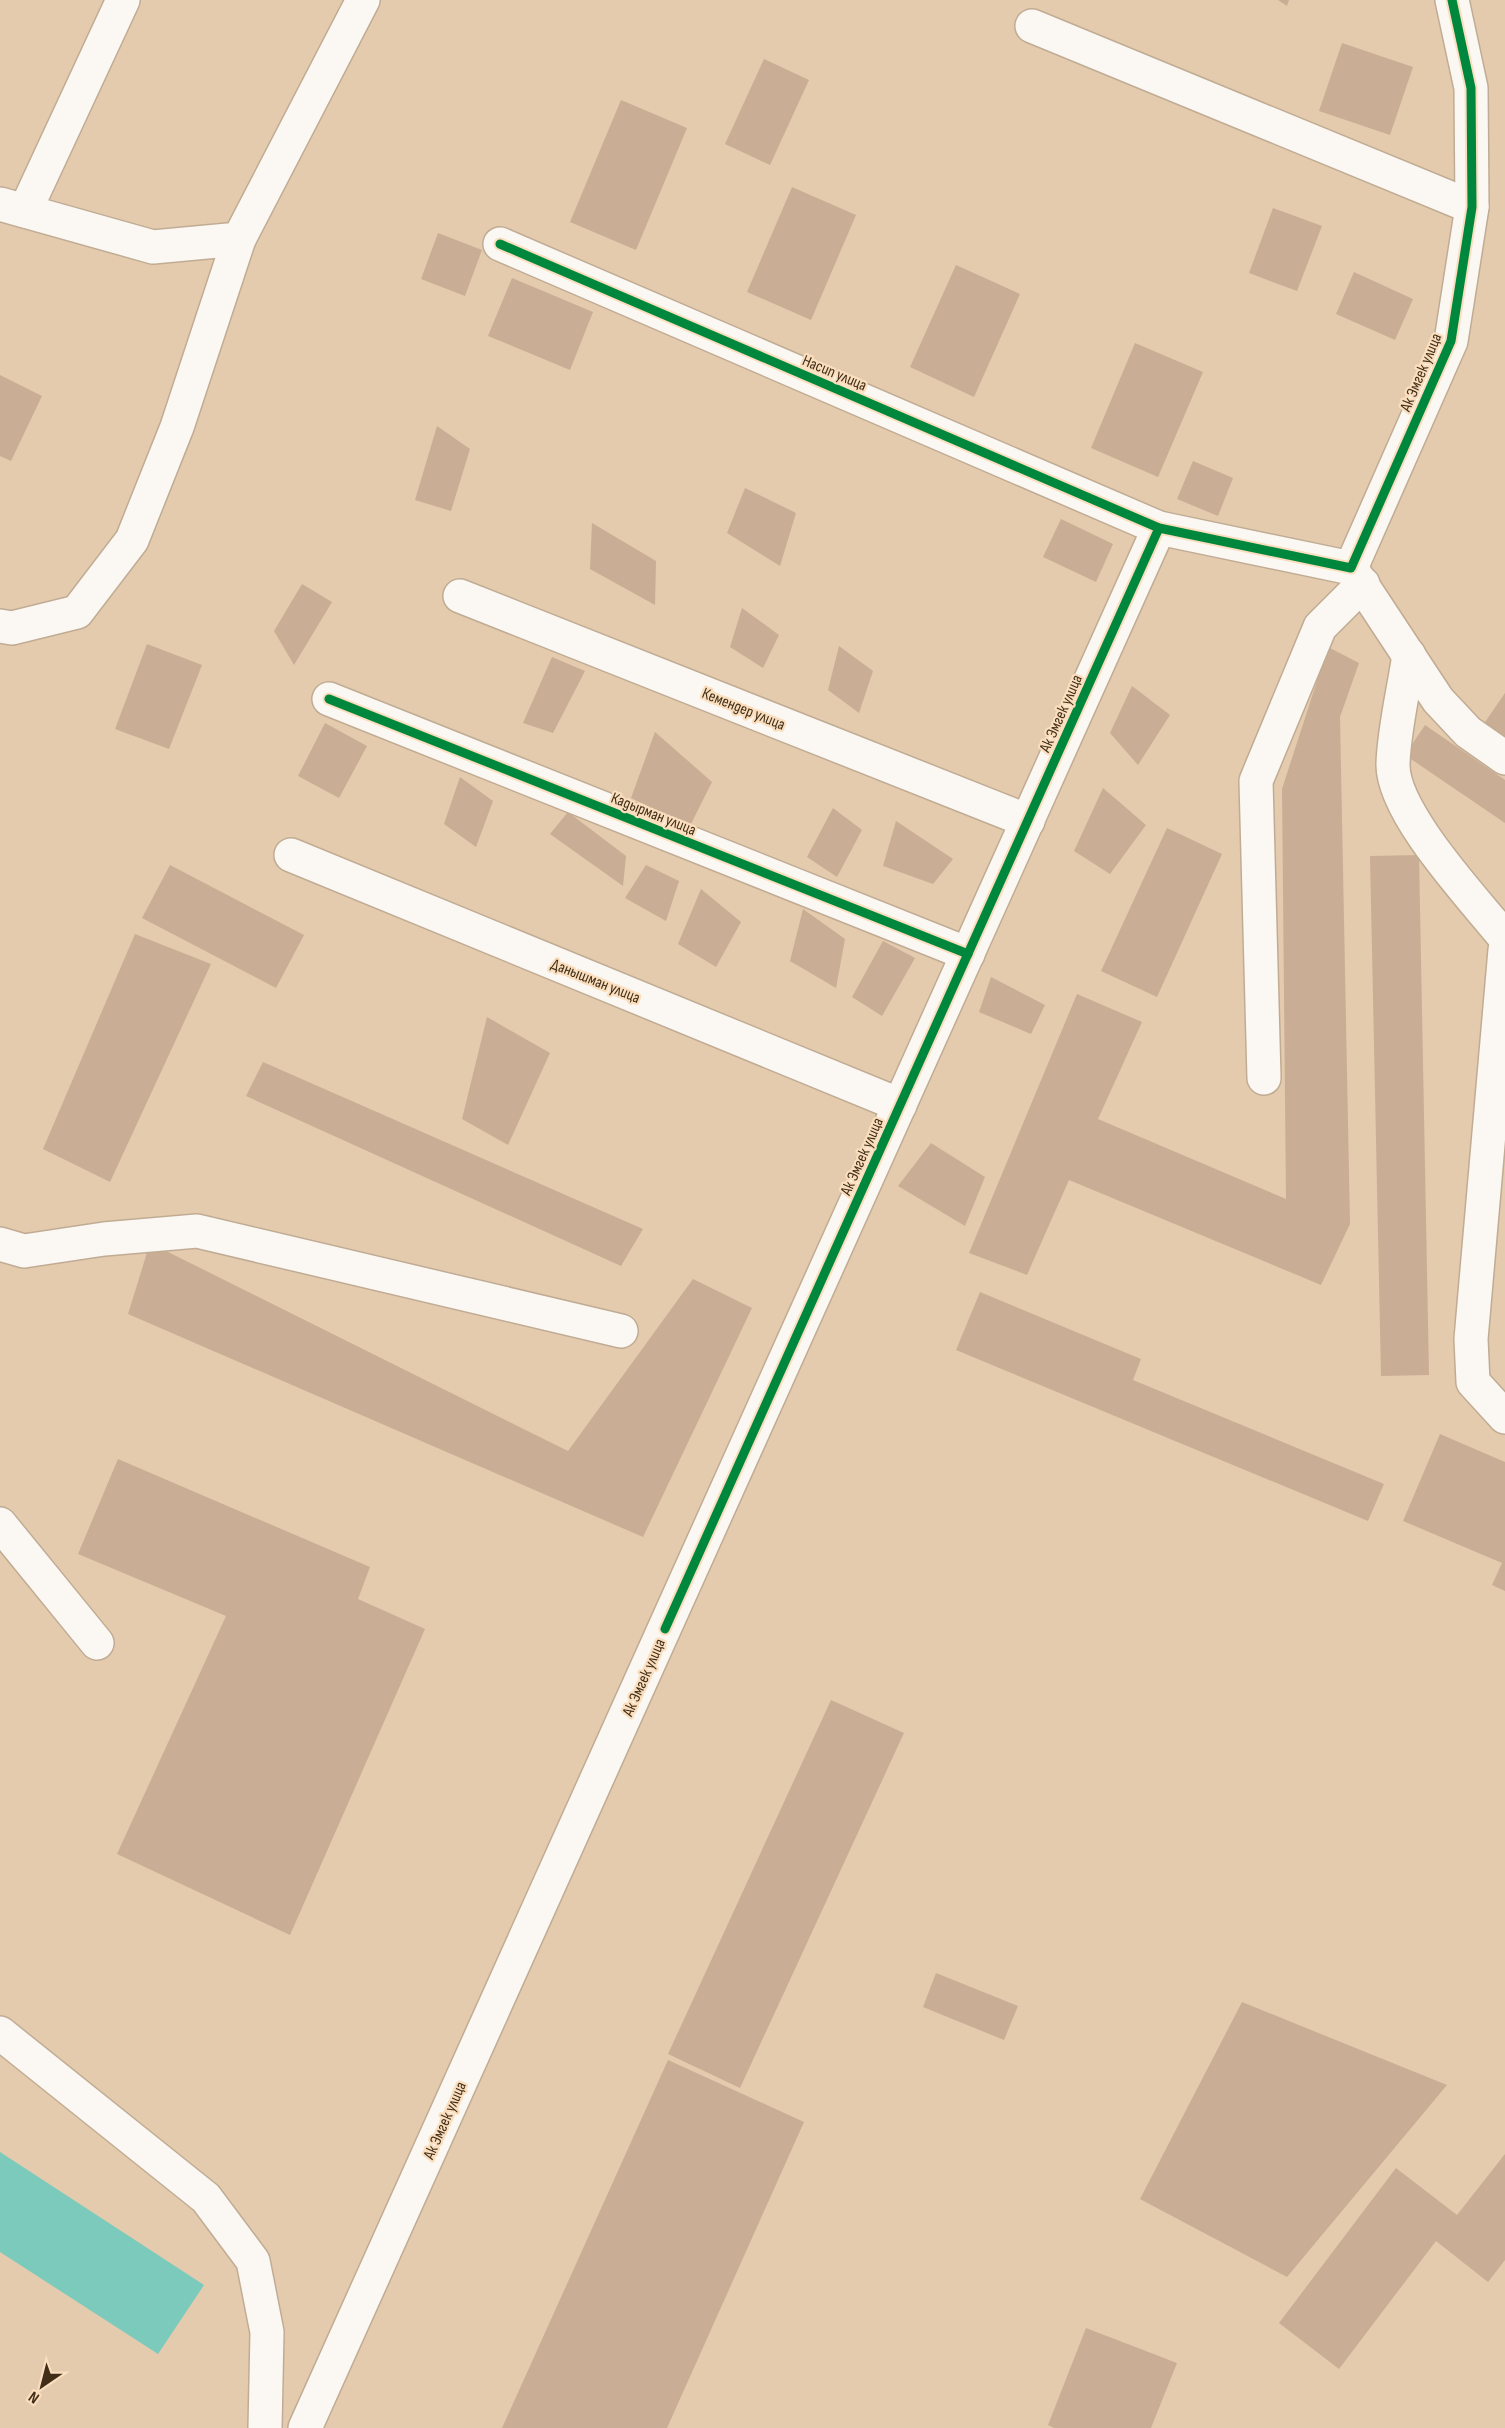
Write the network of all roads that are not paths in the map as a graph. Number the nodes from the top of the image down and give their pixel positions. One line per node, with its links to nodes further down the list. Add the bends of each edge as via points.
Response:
1 (123, 0): 5 (street)
2 (363, 0): 7 (street)
3 (1452, 0): 6 (street, Ак Эмгек улица, via 1471,88)
4 (1032, 26): 6 (street)
5 (13, 207): 7 (street, via 153,247)
6 (1472, 207): 10 (street, Ак Эмгек улица, via 1451,340)
7 (239, 239): 12 (street, via 177,427 132,540 77,612 12,628)
8 (500, 243): 9 (street, Насип улица)
9 (1159, 528): 10 (street); 16 (street, Ак Эмгек улица)
10 (1357, 576): 13 (street); 21 (street, via 1320,627 1256,782)
11 (460, 596): 16 (street, Кемендер улица)
12 (0, 626)
13 (1409, 655): 15 (street, via 1438,700 1468,732); 18 (street, via 1393,764 1396,788 1424,836)
14 (329, 699): 20 (street, Кадырман улица)
15 (1505, 758)
16 (1028, 821): 20 (street, Ак Эмгек улица)
17 (291, 855): 22 (street, Данышман улица)
18 (1505, 938)
19 (1505, 950): 25 (street, via 1471,1339 1473,1382)
20 (968, 954): 22 (street, Ак Эмгек улица)
21 (1264, 1078)
22 (900, 1105): 30 (street, Ак Эмгек улица)
23 (0, 1244): 24 (street, via 24,1251 197,1231)
24 (621, 1331)
25 (1505, 1417)
26 (0, 1524): 27 (street)
27 (97, 1643)
28 (0, 2032): 29 (street, via 206,2198 253,2262 267,2332)
29 (265, 2428)
30 (305, 2428)

